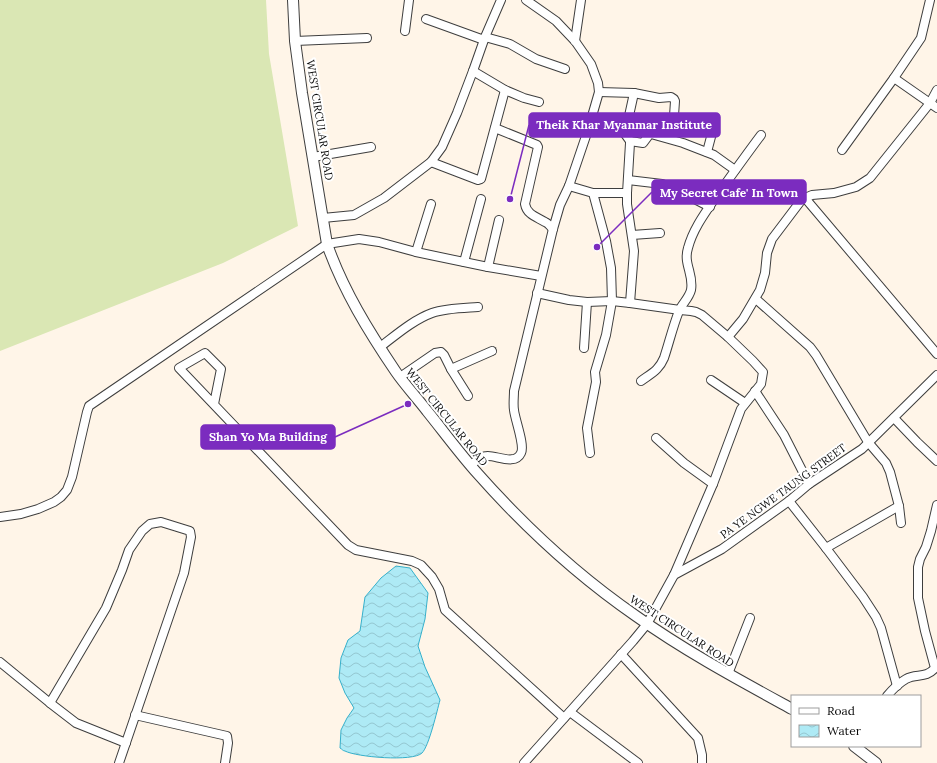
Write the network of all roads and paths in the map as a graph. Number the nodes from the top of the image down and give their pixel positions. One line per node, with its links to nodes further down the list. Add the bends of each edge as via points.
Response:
1 (293, 0): 11 (street, WEST CIRCULAR ROAD)
2 (409, 0): 8 (street)
3 (501, 0): 10 (street)
4 (526, 0): 12 (street, via 556,21)
5 (581, 0): 12 (street)
6 (930, 0): 15 (street, via 921,38)
7 (426, 19): 10 (street)
8 (405, 31)
9 (367, 38): 11 (street)
10 (484, 38): 13 (street, via 510,44 536,59); 14 (street)
11 (295, 41): 29 (street, WEST CIRCULAR ROAD)
12 (576, 41): 18 (street, via 591,64)
13 (565, 69)
14 (473, 71): 16 (street); 30 (street, via 442,147)
15 (894, 78): 21 (street); 27 (street)
16 (505, 90): 20 (street); 23 (street)
17 (937, 90): 21 (street)
18 (599, 92): 19 (street); 33 (street)
19 (634, 94): 25 (street, via 625,130); 28 (street, via 659,98 672,97 675,119 707,127 712,133)
20 (539, 102)
21 (930, 103): 22 (street); 36 (street, via 870,178 856,188)
22 (937, 108)
23 (495, 128): 30 (street, via 481,179); 42 (street, via 537,145 525,204 533,216)
24 (761, 135): 31 (street)
25 (630, 141): 28 (street, via 643,143 651,134); 32 (street)
26 (371, 147): 29 (street)
27 (842, 150)
28 (706, 152): 31 (street)
29 (313, 157): 40 (street, WEST CIRCULAR ROAD)
30 (431, 162): 40 (street, via 384,198 354,215)
31 (735, 170): 39 (street)
32 (628, 180): 35 (street); 39 (street, via 662,184)
33 (569, 186): 34 (street); 42 (street)
34 (593, 193): 35 (street); 53 (street, via 611,268)
35 (627, 193): 44 (street)
36 (805, 198): 51 (street, via 772,239); 61 (street)
37 (481, 199): 47 (street)
38 (431, 204): 46 (street)
39 (710, 207): 56 (street, via 694,232 688,248 686,260 691,285)
40 (323, 218): 45 (street, WEST CIRCULAR ROAD)
41 (499, 220): 48 (street)
42 (553, 229): 49 (street)
43 (660, 233): 44 (street)
44 (632, 235): 54 (street, via 634,251)
45 (328, 244): 46 (street, via 358,239); 58 (street, WEST CIRCULAR ROAD, via 350,297); 82 (street, via 90,406 67,490 54,502 38,509)
46 (416, 252): 47 (street)
47 (464, 262): 48 (street)
48 (488, 267): 49 (street)
49 (541, 276): 50 (street)
50 (537, 293): 52 (street); 76 (street, via 514,391 514,409 522,452 512,459 487,456 479,458)
51 (756, 298): 57 (street); 73 (street, via 816,354)
52 (587, 302): 53 (street); 59 (street)
53 (612, 302): 54 (street); 74 (street, via 595,372 596,382 587,428)
54 (630, 303): 56 (street)
55 (478, 307): 58 (street, via 433,312)
56 (680, 310): 57 (street, via 691,310 702,315); 65 (street, via 661,364 658,369)
57 (728, 338): 67 (street, via 764,372)
58 (380, 346): 64 (street, WEST CIRCULAR ROAD)
59 (584, 348)
60 (492, 351): 62 (street)
61 (937, 354)
62 (451, 369): 64 (street, via 441,352 435,353); 68 (street)
63 (937, 375): 71 (street, PA YE NGWE TAUNG STREET)
64 (400, 376): 76 (street, WEST CIRCULAR ROAD)
65 (641, 380)
66 (710, 380): 69 (street)
67 (756, 391): 69 (street); 78 (street, via 784,434)
68 (468, 396)
69 (745, 403): 77 (street)
70 (214, 404): 70 (street, via 221,369 205,353 179,368); 99 (street, via 348,545 356,550 421,565 432,576 439,589 445,610)
71 (894, 418): 73 (street, PA YE NGWE TAUNG STREET); 75 (street)
72 (656, 438): 77 (street)
73 (868, 442): 78 (street, PA YE NGWE TAUNG STREET, via 862,449); 81 (street, via 886,463)
74 (590, 453)
75 (937, 461)
76 (471, 465): 89 (street, WEST CIRCULAR ROAD, via 524,523 561,558)
77 (713, 484): 87 (street)
78 (809, 484): 79 (street, PA YE NGWE TAUNG STREET)
79 (788, 501): 86 (street); 87 (street, PA YE NGWE TAUNG STREET, via 722,549)
80 (937, 505): 85 (street)
81 (899, 506): 83 (street); 86 (street)
82 (0, 517)
83 (901, 523)
84 (937, 541): 85 (street)
85 (927, 542): 93 (street, via 918,567 918,598 935,668 932,673 913,676)
86 (826, 548): 93 (street, via 876,617)
87 (674, 575): 89 (street)
88 (750, 618): 92 (street)
89 (647, 624): 90 (street); 92 (street, WEST CIRCULAR ROAD)
90 (622, 654): 97 (street); 106 (street, via 698,738)
91 (0, 662): 95 (street)
92 (728, 674): 96 (street, WEST CIRCULAR ROAD)
93 (897, 686): 94 (street)
94 (887, 695)
95 (50, 703): 98 (street, via 106,608 129,550 142,531 150,524 161,522 190,531 191,537 184,573); 100 (street, via 76,722)
96 (791, 708)
97 (570, 712): 99 (street); 105 (street)
98 (136, 715): 100 (street); 103 (street, via 227,736)
99 (564, 718): 104 (street)
100 (126, 743): 102 (street)
101 (855, 747): 107 (street)
102 (119, 763)
103 (225, 763)
104 (524, 763)
105 (638, 763)
106 (702, 763)
107 (876, 763)

